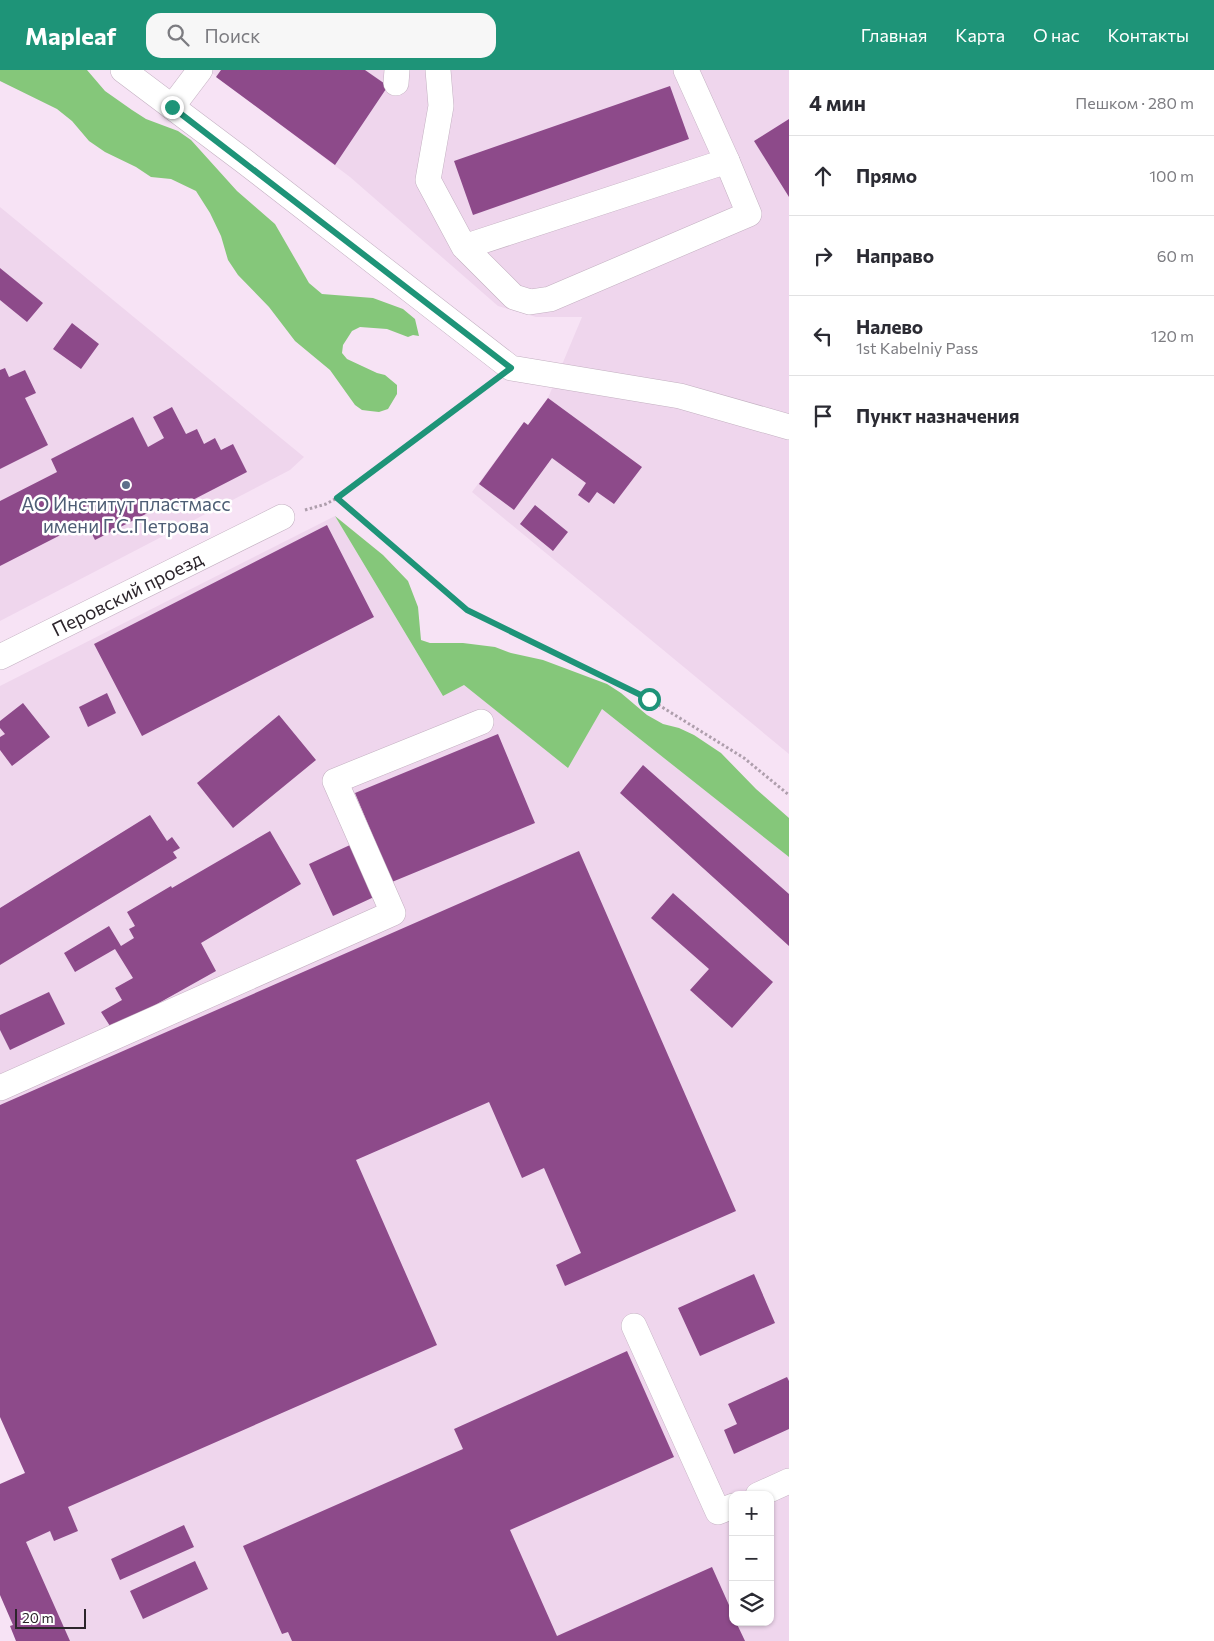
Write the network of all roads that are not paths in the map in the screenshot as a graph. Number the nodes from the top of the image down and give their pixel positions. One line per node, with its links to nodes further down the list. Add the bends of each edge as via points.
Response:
1 (200, 70): 5 (street)
2 (438, 70): 7 (street, via 441,106 428,180)
3 (686, 70): 6 (street)
4 (130, 72): 5 (street)
5 (172, 107): 8 (street, via 511,368 680,396)
6 (727, 161): 7 (street); 7 (street, via 749,214 550,299 530,302 514,297)
7 (464, 247)
8 (789, 427)
9 (282, 517): 10 (street, Перовский проезд)
10 (0, 657)
11 (481, 722): 12 (street, via 335,781 393,914)
12 (0, 1088)
13 (634, 1326): 16 (street, via 718,1512)
14 (789, 1481): 15 (street)
15 (767, 1491)
16 (729, 1508)

